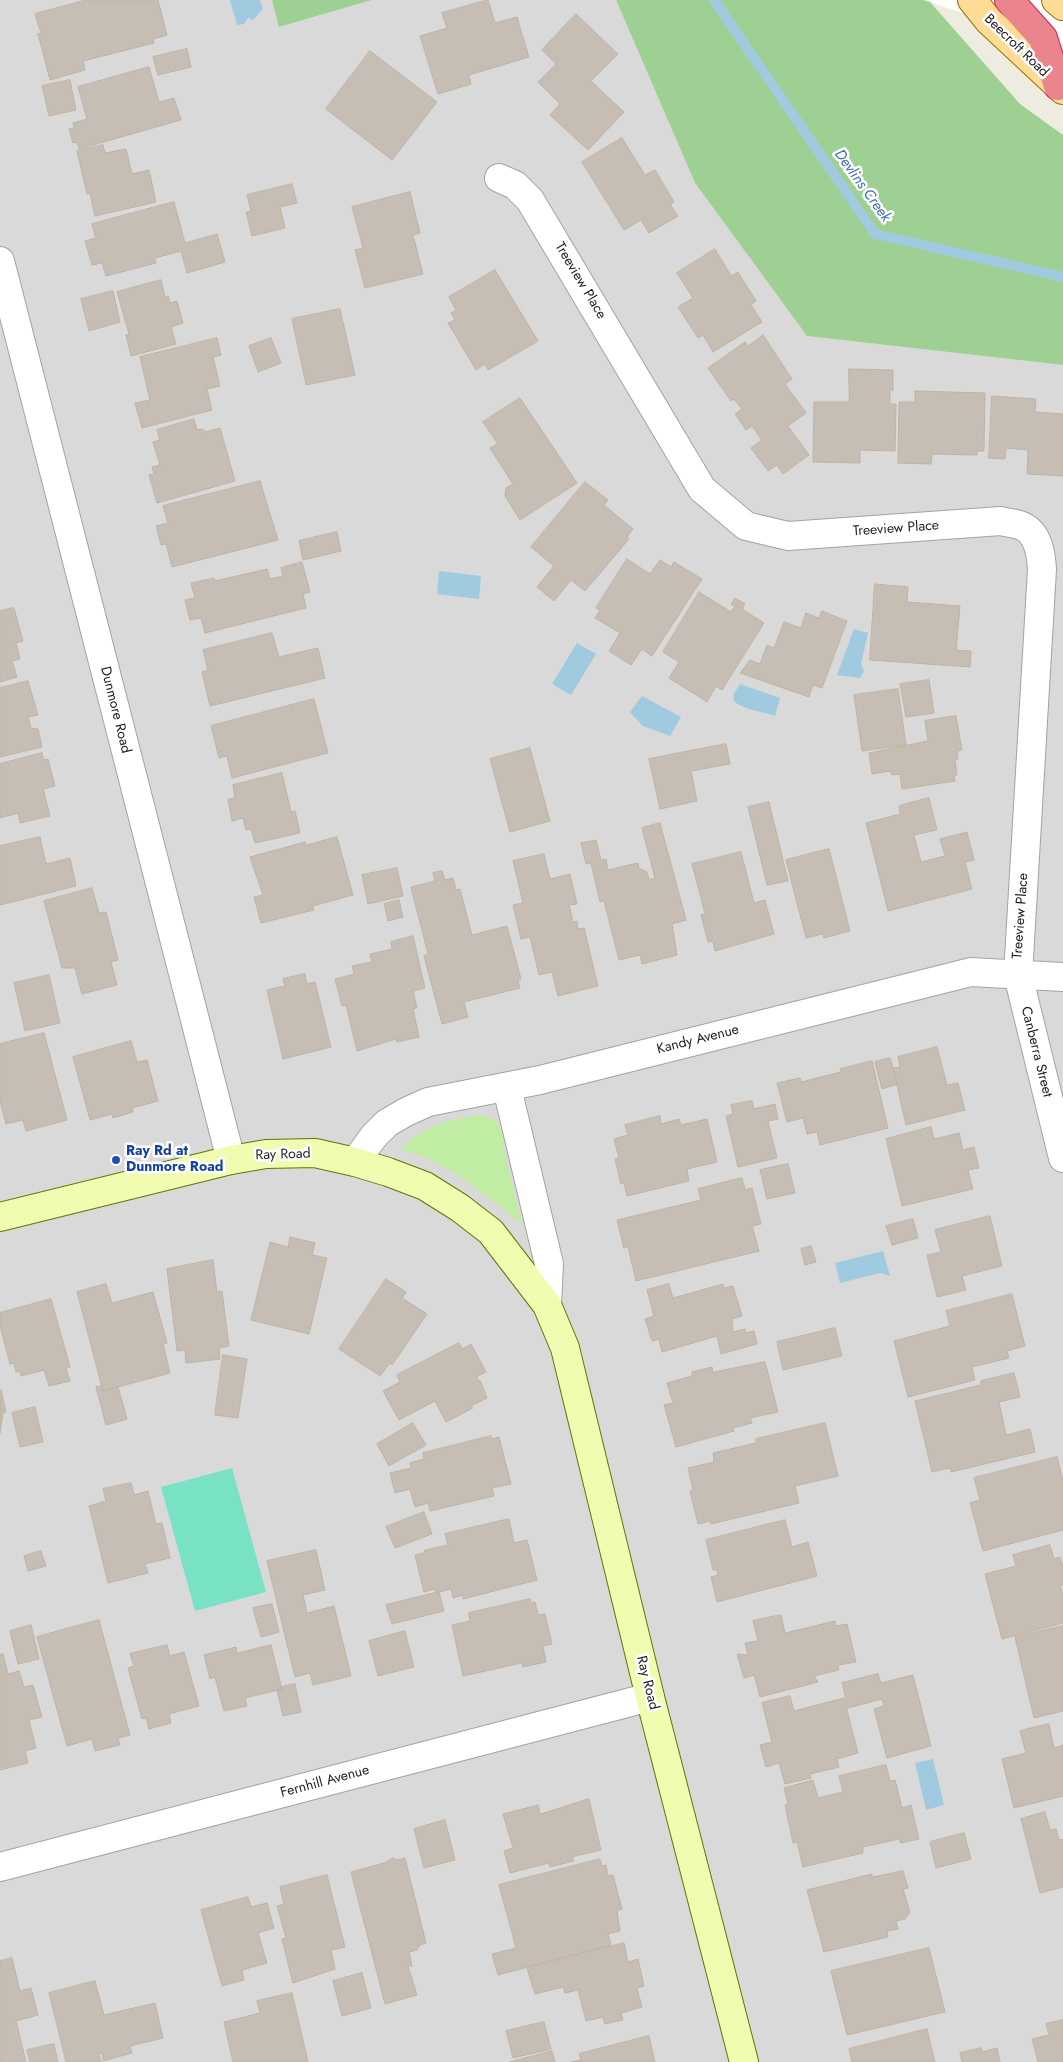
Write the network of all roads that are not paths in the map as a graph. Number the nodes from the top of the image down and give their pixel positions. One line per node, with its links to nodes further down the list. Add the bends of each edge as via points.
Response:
1 (972, 0): 5 (main road, Beecroft Road, via 989,21)
2 (1009, 0): 5 (highway, via 1043,38)
3 (1056, 0): 4 (main road)
4 (1063, 6)
5 (1060, 88)
6 (499, 178): 8 (street, Treeview Place, via 515,185 530,200 702,489 746,526 788,536 1001,522 1022,526 1032,535 1041,549 1042,569)
7 (0, 261): 12 (street, Dunmore Road)
8 (1018, 975): 9 (street, Kandy Avenue); 10 (street, Kandy Avenue, via 971,972); 11 (street, Canberra Street)
9 (1063, 977)
10 (507, 1088): 13 (street, Kandy Avenue, via 428,1102 406,1112 387,1123); 15 (street, Ray Road, via 549,1264)
11 (1063, 1158)
12 (231, 1160): 13 (street, Ray Road, via 291,1152 315,1153); 14 (street, Ray Road)
13 (355, 1162): 15 (street, Ray Road, via 425,1186 460,1208 491,1232)
14 (0, 1217)
15 (547, 1306): 16 (street, Ray Road, via 565,1348 581,1407)
16 (650, 1697): 17 (street, Fernhill Avenue); 18 (street, Ray Road)
17 (0, 1866)
18 (744, 2062)

